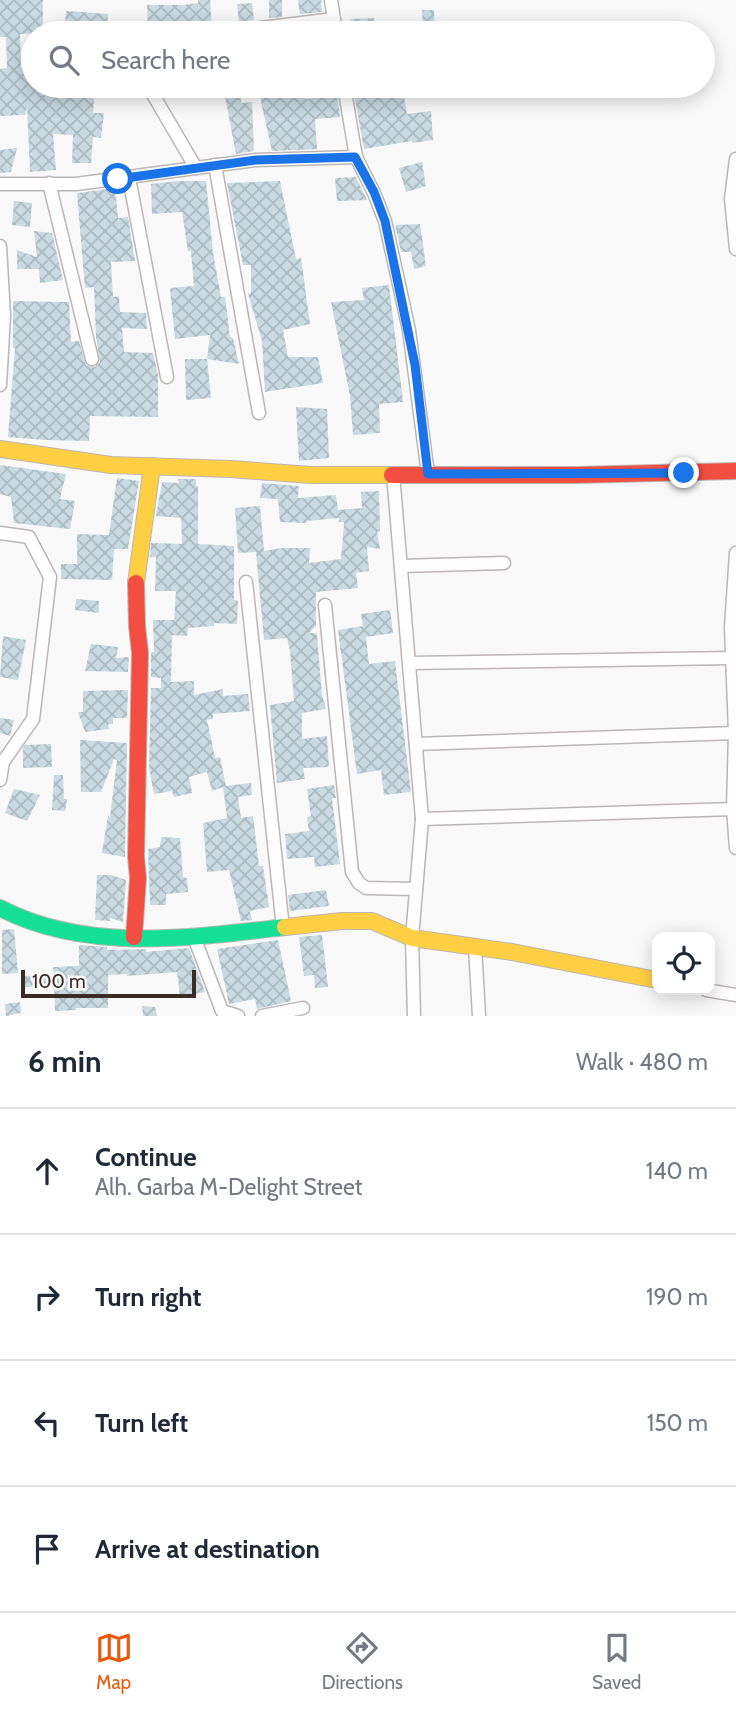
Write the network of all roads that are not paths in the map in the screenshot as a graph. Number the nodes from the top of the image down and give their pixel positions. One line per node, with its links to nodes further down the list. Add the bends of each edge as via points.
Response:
1 (331, 0): 2 (street)
2 (334, 19): 3 (street)
3 (318, 21)
4 (155, 98): 9 (street)
5 (346, 98): 6 (street)
6 (355, 157): 8 (street); 24 (street, via 385,221 413,354)
7 (736, 159): 13 (street, via 731,199)
8 (215, 165): 9 (street); 19 (street)
9 (195, 168): 10 (street)
10 (129, 178): 11 (street); 17 (street)
11 (49, 183): 12 (street); 16 (street)
12 (0, 184)
13 (735, 232): 15 (street)
14 (0, 246): 18 (street, via 4,316)
15 (736, 249)
16 (92, 359)
17 (167, 377)
18 (0, 385)
19 (259, 413)
20 (0, 449): 21 (street, via 111,465)
21 (152, 466): 23 (street, via 311,475); 43 (street, via 140,542 135,625 140,653)
22 (736, 471): 24 (street)
23 (393, 474): 24 (street); 28 (street)
24 (428, 474)
25 (0, 533): 36 (street, via 29,537 50,576 33,719 3,762)
26 (736, 552): 31 (street)
27 (504, 563): 28 (street)
28 (401, 566): 33 (street)
29 (246, 582): 42 (street)
30 (324, 605): 40 (street, via 352,872 366,887)
31 (733, 627): 32 (street)
32 (731, 659): 33 (street); 34 (street)
33 (410, 663): 35 (street)
34 (735, 733): 35 (street); 37 (street)
35 (416, 744): 38 (street)
36 (0, 780)
37 (733, 808): 38 (street); 39 (street)
38 (422, 819): 40 (street)
39 (736, 848)
40 (416, 889): 45 (street)
41 (0, 908): 43 (street, via 66,933)
42 (283, 928): 44 (street); 45 (street, via 372,921)
43 (134, 937): 44 (street)
44 (194, 937): 51 (street, via 222,1011)
45 (412, 938): 46 (street); 53 (street)
46 (475, 947): 47 (street); 54 (street)
47 (652, 979)
48 (715, 992): 49 (street)
49 (736, 996)
50 (303, 1008): 52 (street)
51 (237, 1016)
52 (262, 1016)
53 (414, 1016)
54 (480, 1016)

